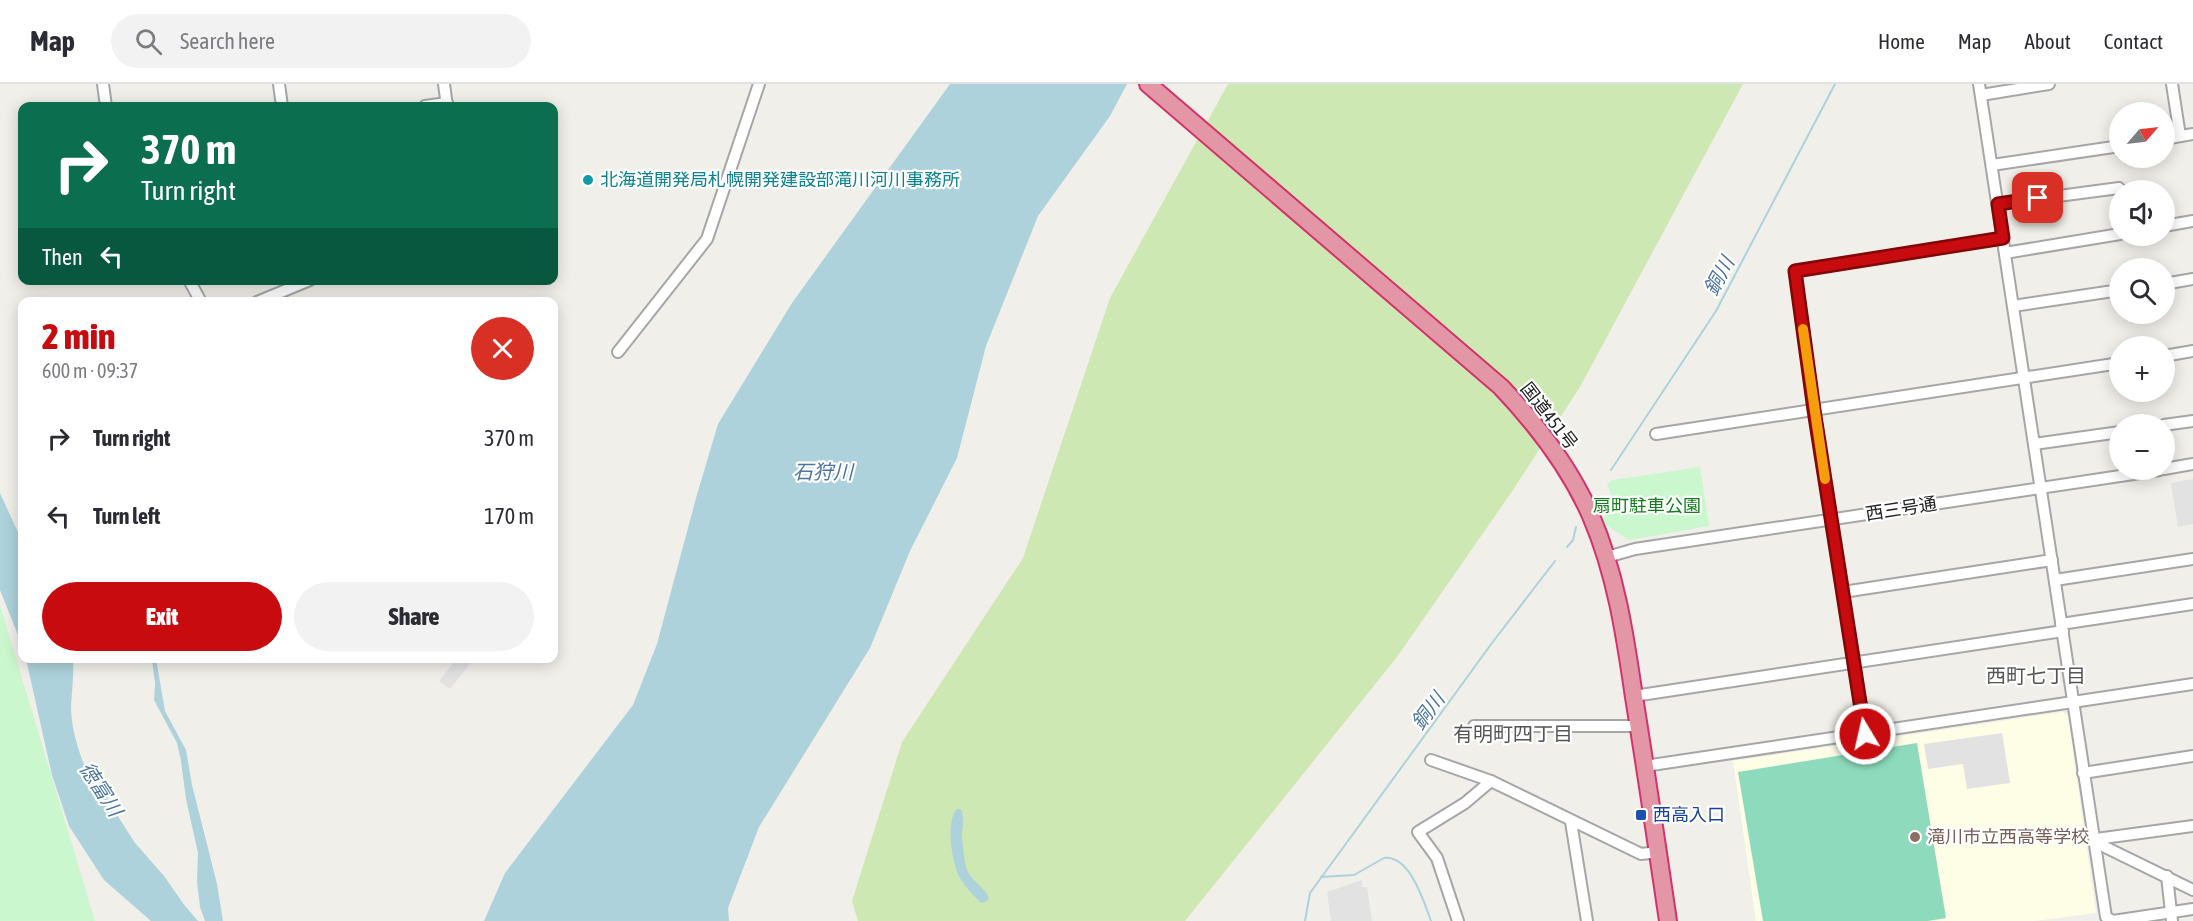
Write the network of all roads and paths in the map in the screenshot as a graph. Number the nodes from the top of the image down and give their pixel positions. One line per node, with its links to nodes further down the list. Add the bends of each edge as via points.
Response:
1 (103, 84): 9 (street)
2 (279, 84): 10 (street)
3 (444, 84): 11 (street)
4 (759, 84): 31 (street, via 707,239)
5 (1148, 84): 46 (highway, 国道451号, via 1501,387 1560,461 1591,515)
6 (2049, 84): 8 (street)
7 (2172, 84): 13 (street)
8 (1980, 90): 16 (street)
9 (105, 102)
10 (281, 102)
11 (447, 102)
12 (2193, 134): 13 (street)
13 (2180, 136): 14 (street)
14 (2175, 137)
15 (2109, 148): 16 (street)
16 (1992, 165): 18 (street)
17 (2109, 189): 18 (street)
18 (1998, 204): 22 (street)
19 (2193, 221): 20 (street)
20 (2175, 224)
21 (2109, 236): 23 (street)
22 (2003, 238): 23 (street); 35 (street, via 1795,271)
23 (2005, 253): 29 (street)
24 (2193, 279): 25 (street)
25 (2175, 282)
26 (298, 285): 28 (street)
27 (2109, 292): 29 (street)
28 (268, 297)
29 (2013, 306): 34 (street)
30 (2193, 351): 32 (street)
31 (618, 352)
32 (2175, 354)
33 (2109, 365): 34 (street)
34 (2025, 378): 35 (street); 40 (street)
35 (1814, 410): 38 (street); 45 (street)
36 (2193, 421): 37 (street)
37 (2175, 423)
38 (1656, 434)
39 (2109, 434): 40 (street)
40 (2034, 444): 44 (street)
41 (2193, 465): 42 (street)
42 (2175, 467)
43 (2109, 478): 44 (street, 西三号通)
44 (2041, 488): 45 (street, 西三号通); 48 (street)
45 (1832, 520): 46 (street, 西三号通, via 1635,549); 50 (street)
46 (1607, 557): 55 (highway, 国道451号, via 1625,632)
47 (2193, 559): 49 (street)
48 (2052, 560): 49 (street); 50 (street)
49 (2055, 580): 52 (street)
50 (1843, 591): 53 (street)
51 (2193, 604): 52 (street)
52 (2062, 628): 53 (street); 56 (street)
53 (1854, 663): 55 (street); 59 (street)
54 (2193, 684): 56 (street)
55 (1634, 696): 58 (highway, 国道451号)
56 (2073, 702): 59 (street); 63 (street)
57 (1474, 726): 58 (street)
58 (1639, 726): 62 (highway, 国道451号)
59 (1865, 734): 62 (street)
60 (2193, 756): 63 (street)
61 (1431, 760): 64 (street)
62 (1645, 766): 68 (highway, 国道451号)
63 (2083, 773): 67 (street)
64 (1491, 781): 65 (street); 73 (street, via 1465,804 1418,832 1437,858)
65 (1571, 822): 68 (street, via 1641,854); 74 (street)
66 (2193, 826): 67 (street)
67 (2096, 839): 69 (street); 72 (street, via 2106,917 2113,921)
68 (1658, 852): 75 (highway, 国道451号)
69 (2167, 876): 70 (street); 72 (street)
70 (2193, 890)
71 (2193, 909): 72 (street)
72 (2171, 917)
73 (1458, 921)
74 (1587, 921)
75 (1668, 921)

